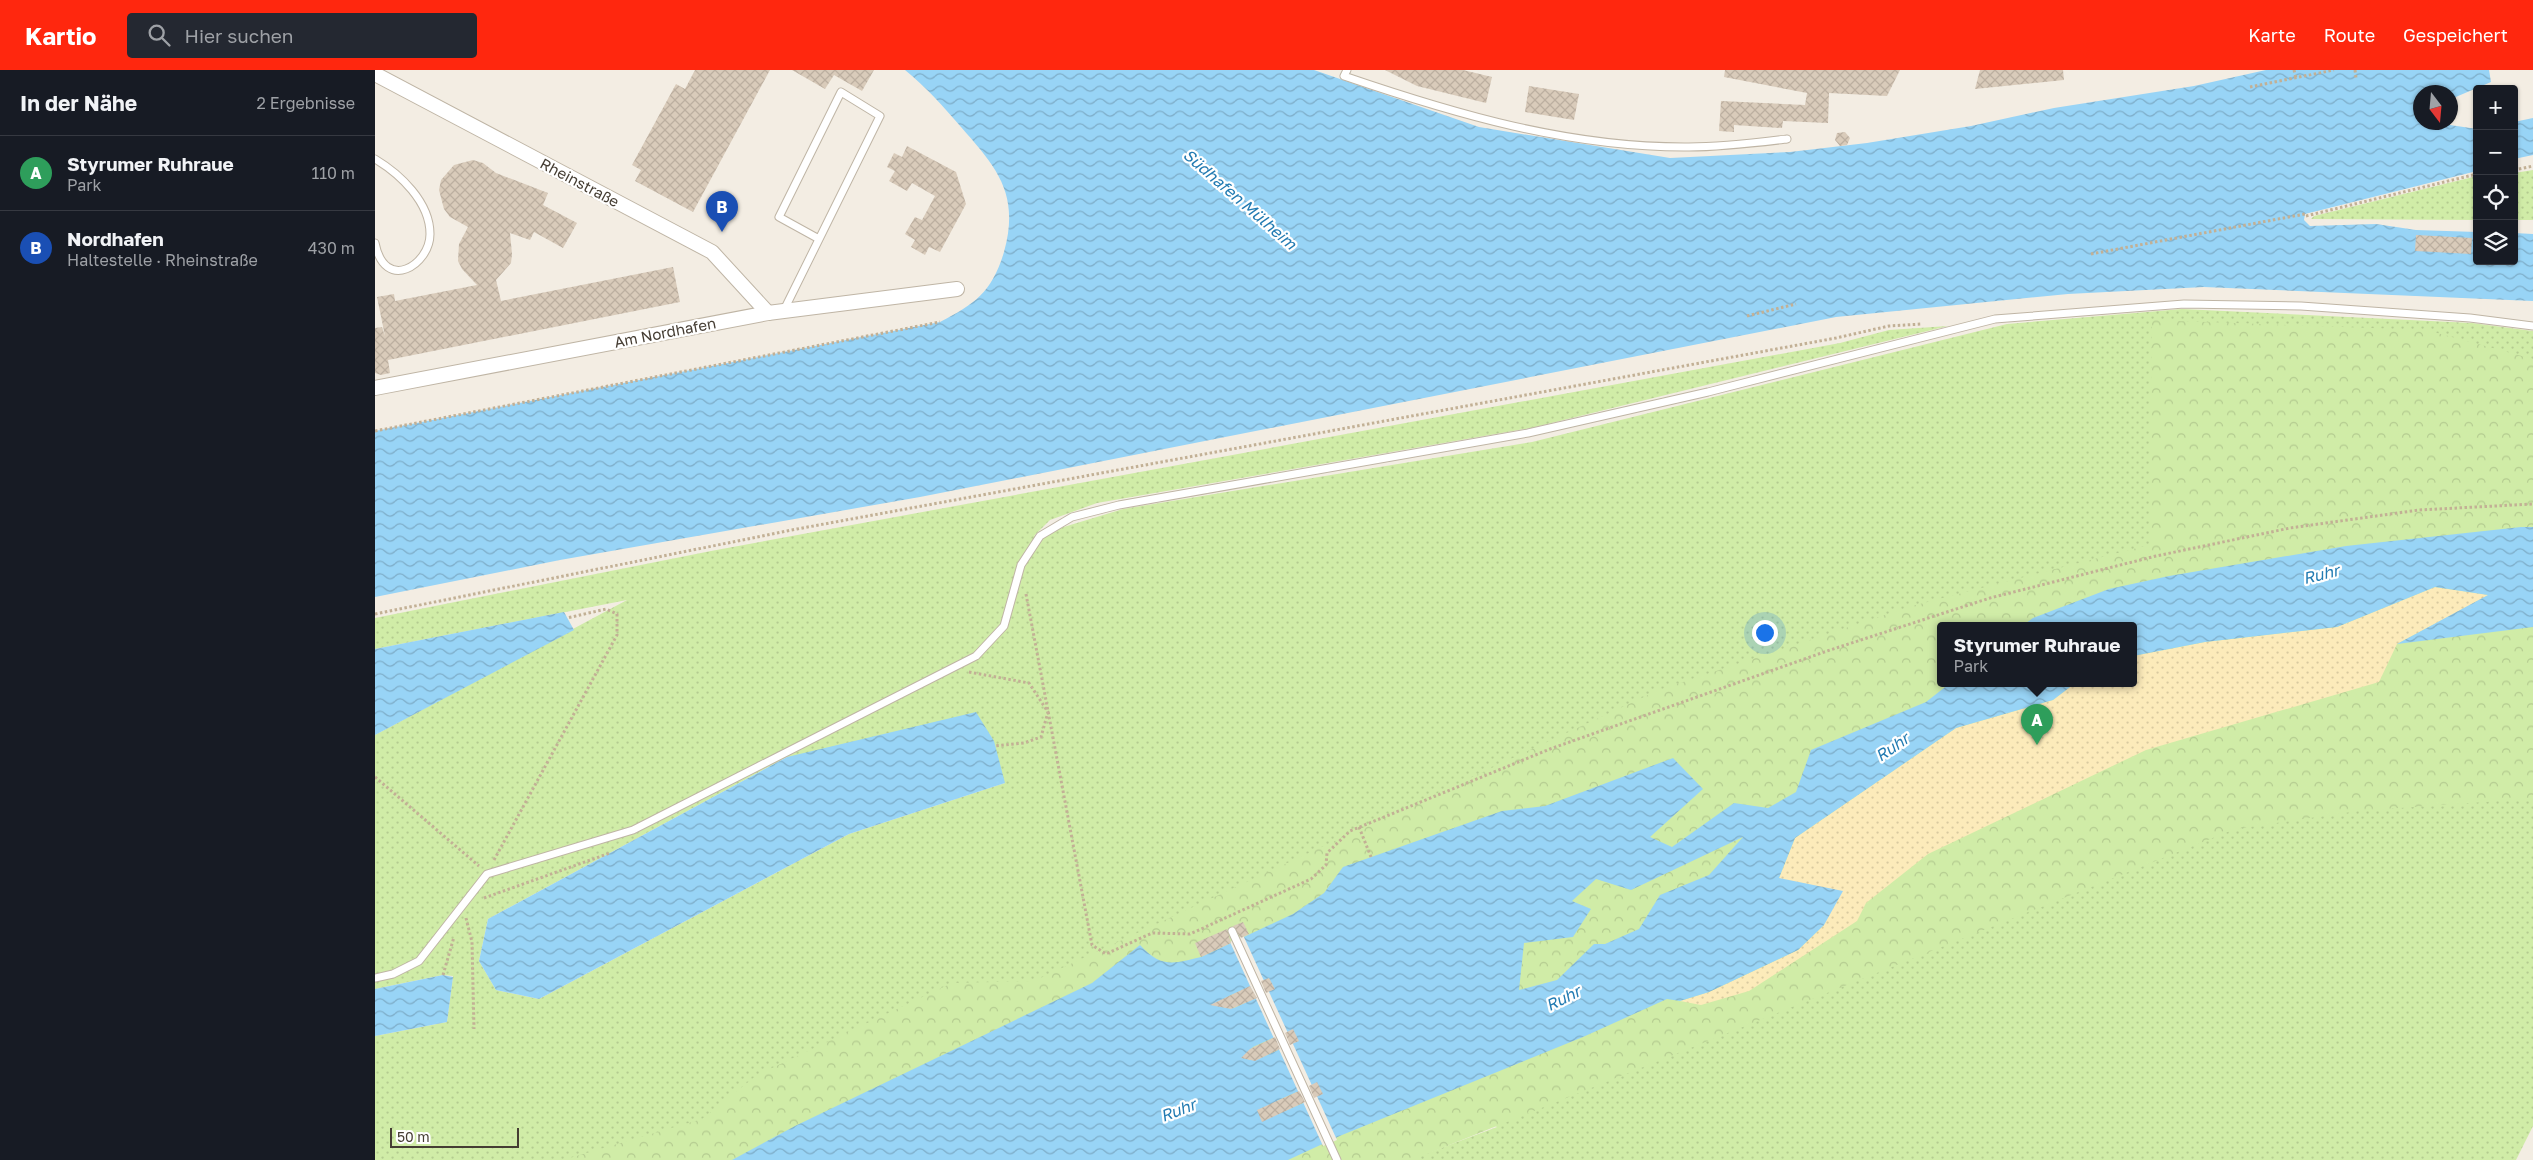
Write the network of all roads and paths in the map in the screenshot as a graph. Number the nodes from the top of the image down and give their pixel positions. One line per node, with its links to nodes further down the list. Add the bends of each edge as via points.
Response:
1 (1347, 70): 9 (lane, via 1344,76 1417,101 1558,136 1688,148)
2 (2294, 70): 6 (path)
3 (2334, 70): 6 (path)
4 (2355, 70): 7 (path)
5 (375, 74): 20 (street, Rheinstraße, via 712,252)
6 (2296, 78): 8 (path)
7 (2356, 78)
8 (2250, 87)
9 (1787, 139)
10 (375, 159): 15 (lane, via 406,183 426,214 430,234 429,244 420,259 403,269 390,270 384,266)
11 (2533, 166): 12 (path)
12 (2518, 169)
13 (2473, 175): 16 (path, via 2305,215)
14 (819, 239): 14 (lane, via 880,116 841,92 779,217); 19 (lane)
15 (375, 243)
16 (2091, 254)
17 (957, 289): 19 (street, Am Nordhafen)
18 (1796, 304): 21 (path)
19 (784, 310): 20 (street, Am Nordhafen)
20 (768, 313): 25 (street, Am Nordhafen)
21 (1747, 316)
22 (940, 322): 26 (path)
23 (1927, 324): 29 (path, via 1889,326 807,528)
24 (2533, 326): 31 (lane, via 2470,318 2301,306 2185,304 1995,319 1528,434 1119,505 1072,517 1040,536 1021,565 1004,626 976,656)
25 (375, 388)
26 (375, 431)
27 (2533, 504): 35 (path, via 2419,510 2290,528 2156,556 1990,598 1827,651 1550,749)
28 (1025, 593): 32 (path)
29 (375, 614)
30 (567, 618): 38 (path, via 606,609 617,614 617,635)
31 (951, 669): 32 (path, via 1029,682); 38 (lane, via 633,830)
32 (1048, 712): 33 (path, via 1041,737 1024,743); 35 (path, via 1093,945 1106,954 1151,933 1190,934 1311,880 1326,865 1327,852 1351,830)
33 (995, 746)
34 (375, 777): 38 (path)
35 (1359, 827): 37 (path)
36 (610, 853): 39 (path)
37 (1371, 857)
38 (487, 874): 39 (lane)
39 (462, 905): 43 (lane, via 419,961 393,974); 44 (path, via 472,942)
40 (455, 932): 42 (path)
41 (1232, 932): 45 (lane)
42 (443, 975)
43 (375, 978)
44 (474, 1029)
45 (1337, 1160)

